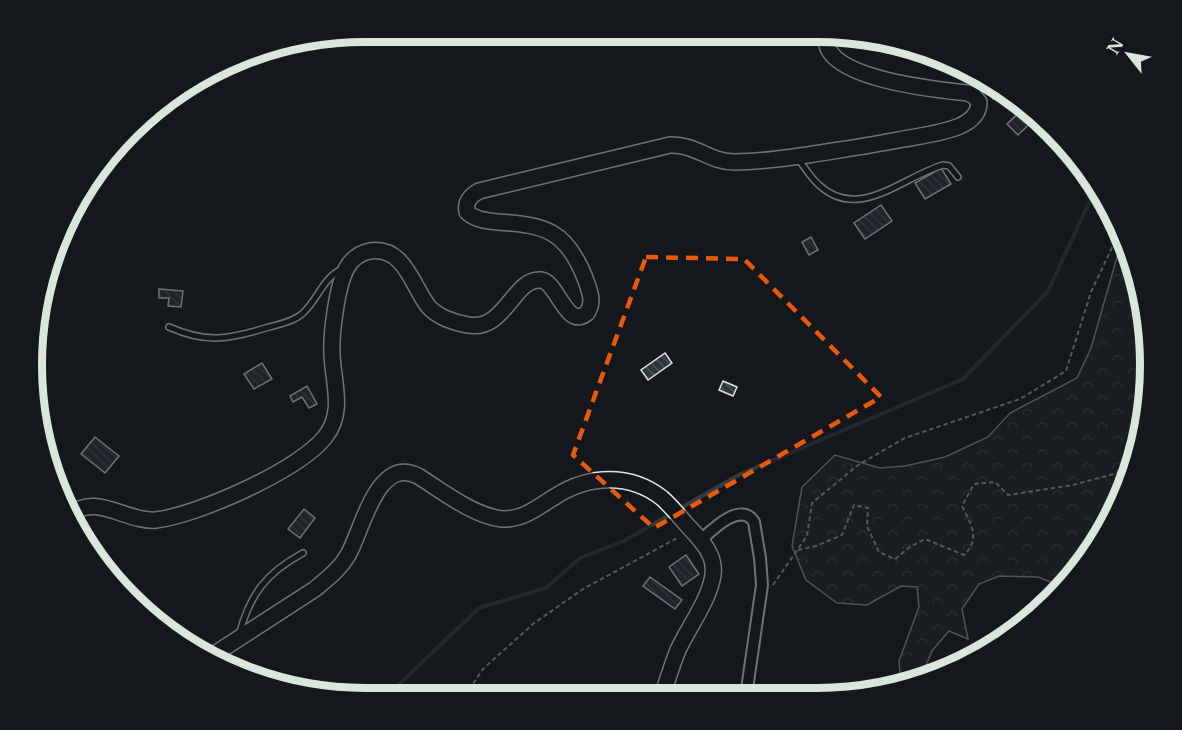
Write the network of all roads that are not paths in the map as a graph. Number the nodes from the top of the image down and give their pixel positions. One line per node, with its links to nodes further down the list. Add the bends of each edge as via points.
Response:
1 (826, 42): 2 (street, via 840,62 856,70 885,81 968,93 977,99 979,107 972,118 958,127 937,133)
2 (796, 156): 3 (lane, via 817,184 852,201 870,198 943,165); 4 (street, via 733,162 692,147 670,145 472,194 466,208 471,216 544,229 563,240 578,260 592,301 583,316 571,314 550,285 537,280 523,287 495,319 472,326 455,322 429,307 415,281 392,255 368,252 354,258)
3 (958, 177)
4 (347, 267): 5 (lane, via 331,275 302,314 273,326 220,339 185,334); 6 (street, via 332,338 336,415 325,438 302,459 264,481 212,503 157,520 99,506)
5 (169, 327)
6 (76, 510)
7 (697, 534): 9 (street, via 662,499 632,483 598,479 569,488 533,511 505,519 481,513 418,476 404,472 386,482 373,496 341,566 315,589); 11 (street, via 713,562 713,578); 12 (street, via 735,515 744,514 754,522 762,585)
8 (303, 553): 9 (lane, via 265,580 255,593)
9 (237, 639): 10 (street)
10 (217, 652)
11 (665, 688)
12 (749, 688)

